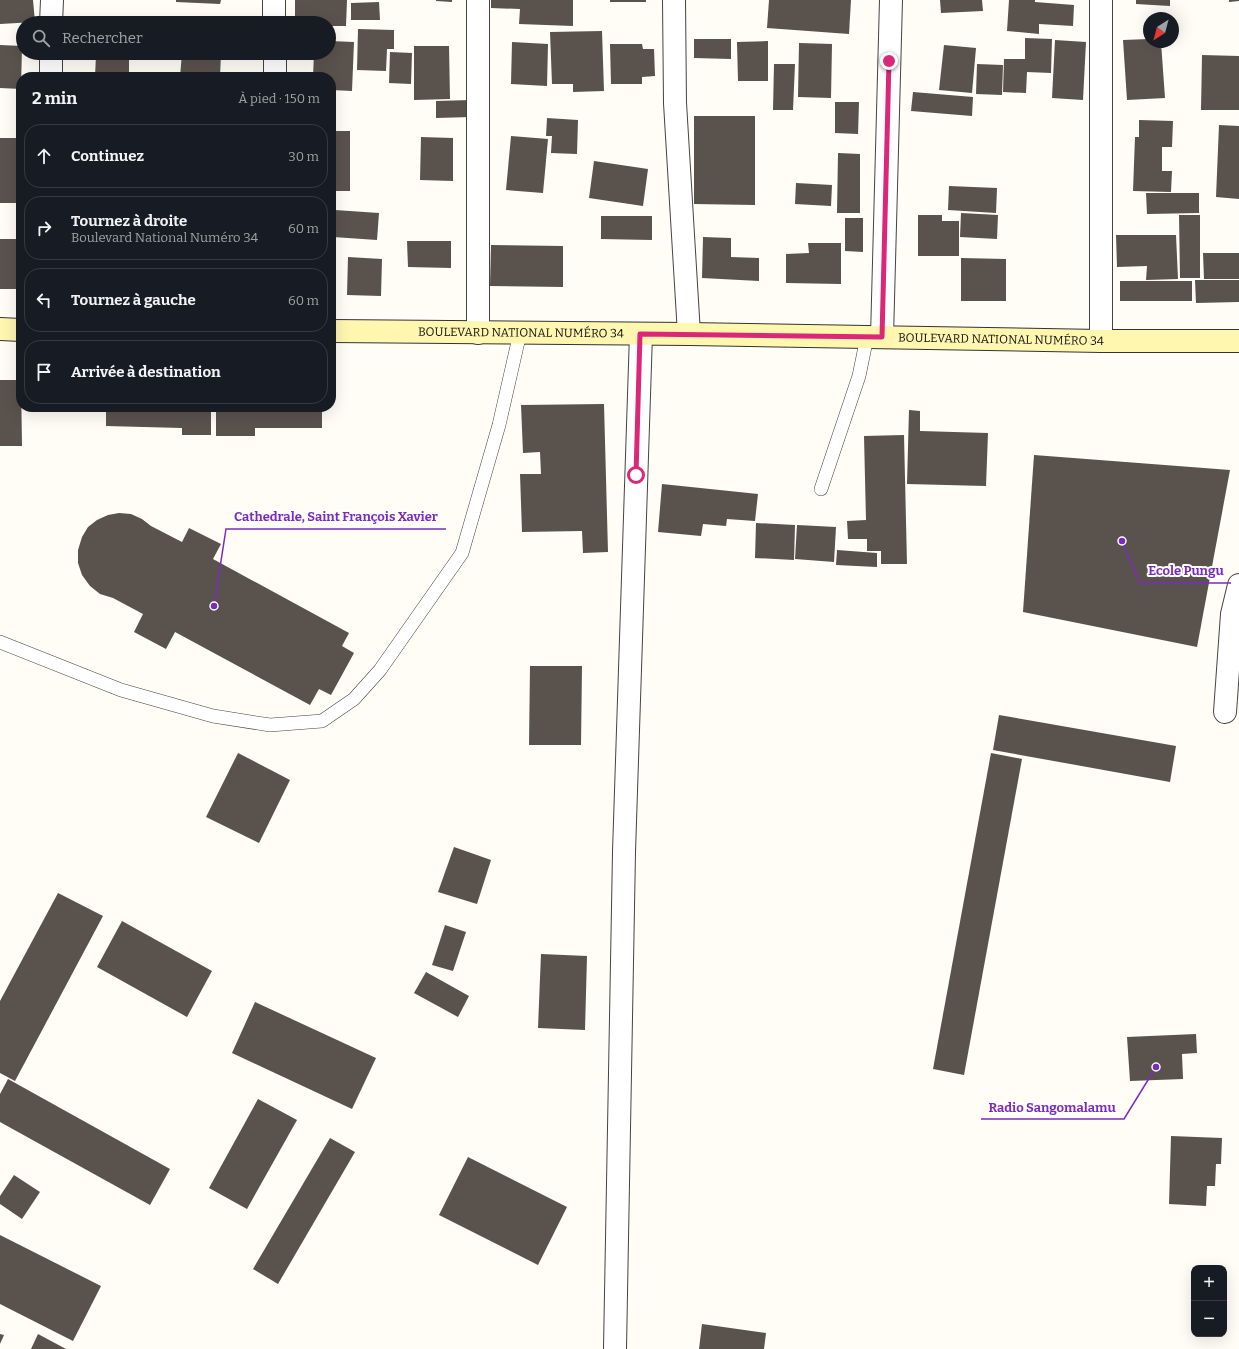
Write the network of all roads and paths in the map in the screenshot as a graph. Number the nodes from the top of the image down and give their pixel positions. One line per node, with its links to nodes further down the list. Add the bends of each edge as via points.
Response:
1 (52, 0): 7 (street)
2 (274, 0): 8 (street)
3 (478, 0): 16 (street)
4 (674, 0): 19 (street, via 675,103)
5 (891, 0): 20 (street)
6 (1101, 0): 22 (street)
7 (51, 16)
8 (274, 16)
9 (51, 60): 11 (street)
10 (275, 60): 12 (street)
11 (51, 72)
12 (275, 72)
13 (0, 329): 14 (main road)
14 (16, 330)
15 (336, 331): 16 (main road, BOULEVARD NATIONAL NUMÉRO 34)
16 (478, 333): 17 (main road, BOULEVARD NATIONAL NUMÉRO 34)
17 (520, 333): 18 (main road, BOULEVARD NATIONAL NUMÉRO 34); 25 (lane, via 499,425 462,553 380,670 354,699 322,721 270,725 213,716 121,690)
18 (640, 334): 19 (main road, BOULEVARD NATIONAL NUMÉRO 34); 27 (street, via 624,852)
19 (689, 334): 20 (main road, BOULEVARD NATIONAL NUMÉRO 34)
20 (875, 337): 22 (main road, BOULEVARD NATIONAL NUMÉRO 34); 23 (lane, via 859,376)
21 (1239, 340): 22 (main road, BOULEVARD NATIONAL NUMÉRO 34)
22 (1101, 342)
23 (821, 489)
24 (1239, 585): 26 (street, via 1232,614)
25 (0, 642)
26 (1225, 712)
27 (615, 1349)

